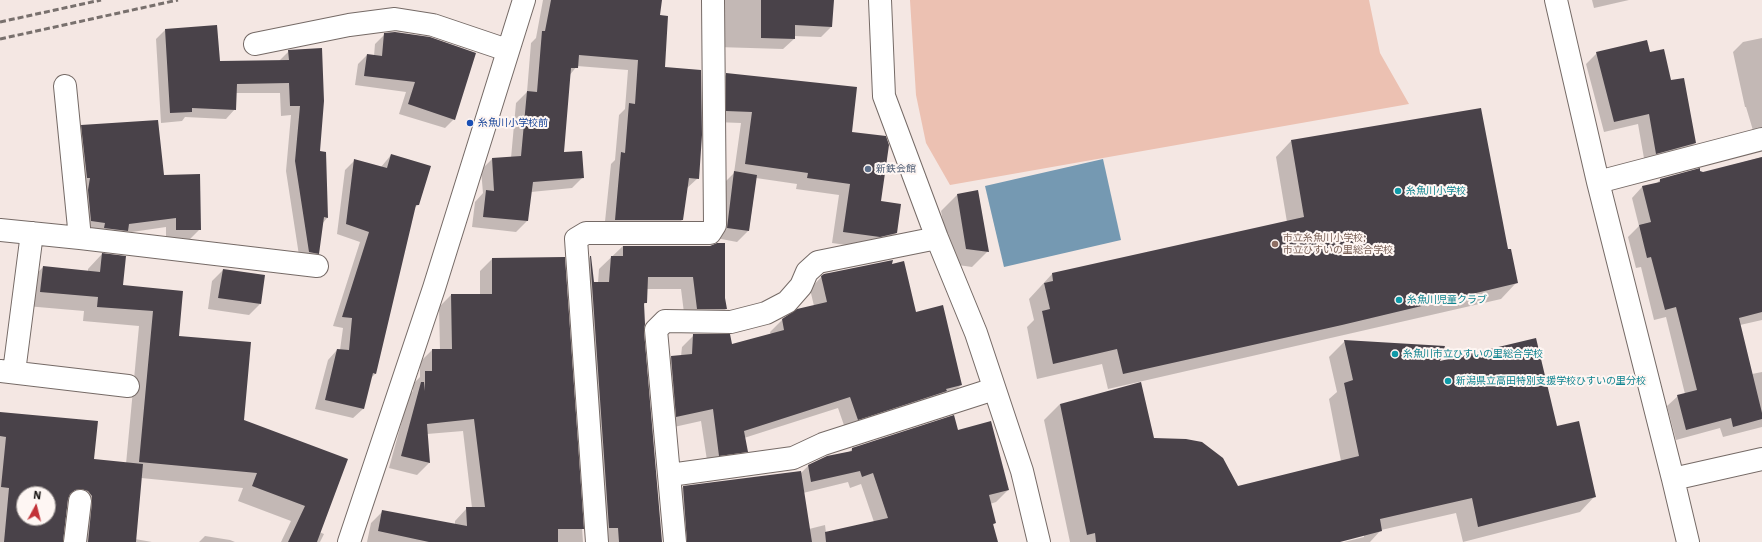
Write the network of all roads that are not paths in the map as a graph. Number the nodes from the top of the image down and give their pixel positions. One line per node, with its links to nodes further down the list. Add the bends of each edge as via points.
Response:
1 (524, 0): 6 (street)
2 (713, 0): 24 (street, via 716,225 710,233 586,233 576,239)
3 (880, 0): 13 (street, via 884,96)
4 (1556, 0): 9 (street)
5 (255, 44): 6 (street, via 349,25 395,19 433,26)
6 (507, 50): 23 (street, via 434,288)
7 (65, 86): 12 (street)
8 (1762, 139): 9 (street)
9 (1598, 182): 20 (street)
10 (0, 230): 11 (street)
11 (32, 233): 12 (street); 15 (street)
12 (80, 238): 14 (street)
13 (937, 238): 17 (street, via 976,333); 19 (street, via 818,262 807,272 801,286 787,302 766,313 731,322 665,321 656,330)
14 (317, 266)
15 (7, 371): 16 (street)
16 (128, 386)
17 (994, 388): 19 (street, via 823,444 793,458); 26 (street, via 1022,472)
18 (1762, 459): 20 (street)
19 (670, 475): 25 (street)
20 (1673, 480): 27 (street)
21 (80, 501): 22 (street)
22 (75, 542)
23 (348, 542)
24 (597, 542)
25 (675, 542)
26 (1039, 542)
27 (1688, 542)

